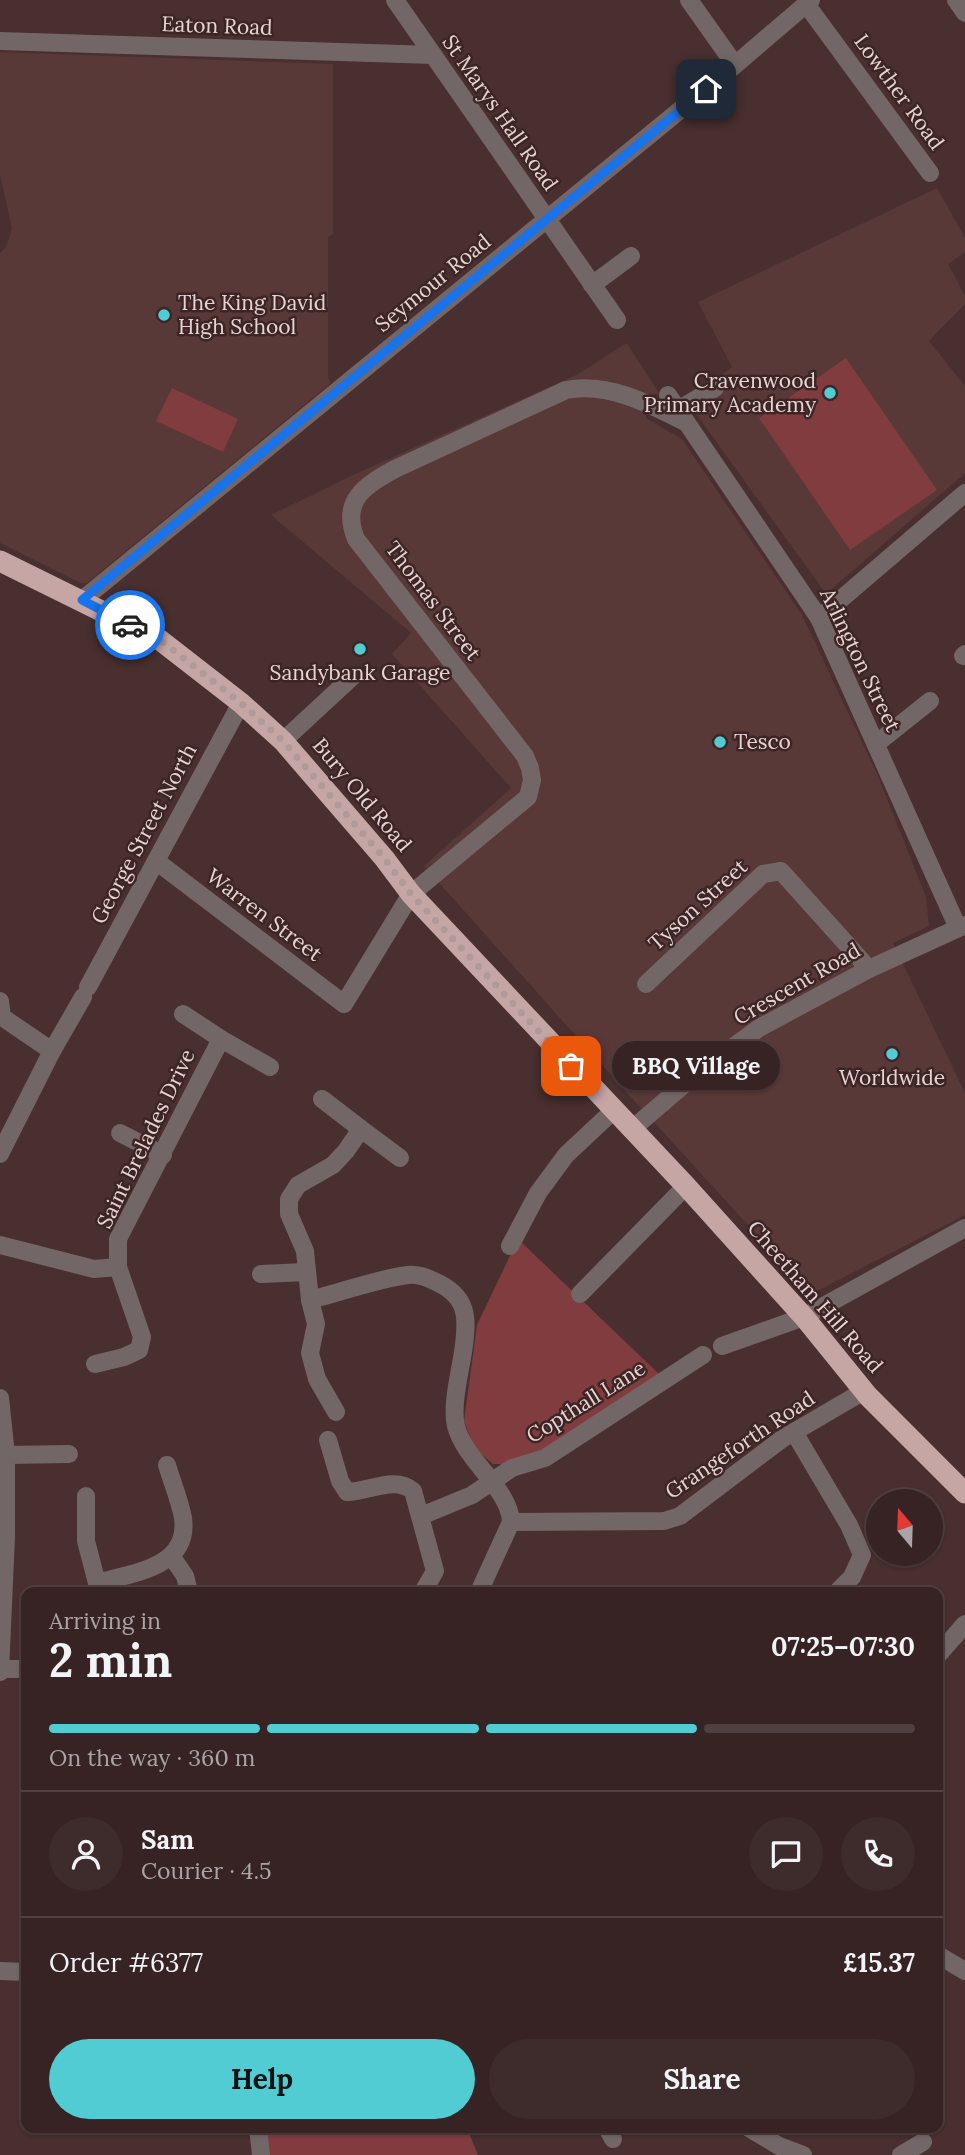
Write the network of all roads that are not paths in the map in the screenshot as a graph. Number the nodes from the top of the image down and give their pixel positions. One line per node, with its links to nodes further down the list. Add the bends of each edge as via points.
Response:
1 (689, 0): 8 (street)
2 (956, 0): 5 (street)
3 (808, 2): 8 (street, Seymour Road); 9 (street, Lowther Road)
4 (404, 3): 7 (street, St Marys Hall Road)
5 (965, 13)
6 (0, 41): 7 (street, Eaton Road)
7 (433, 55): 10 (street, St Marys Hall Road)
8 (735, 65): 10 (street, Seymour Road)
9 (930, 173)
10 (546, 220): 12 (street, St Marys Hall Road); 18 (street, Seymour Road)
11 (631, 256): 12 (street)
12 (592, 285): 13 (street, St Marys Hall Road)
13 (617, 320)
14 (715, 388): 15 (street)
15 (677, 409): 19 (street, Arlington Street); 26 (street, Thomas Street, via 609,389 566,390 396,469 359,494 351,516 356,538 515,744 532,780 527,797)
16 (965, 493): 19 (street)
17 (0, 561): 18 (highway, Bury Old Road)
18 (82, 600): 22 (highway, Bury Old Road, via 160,640)
19 (819, 618): 24 (street, Arlington Street)
20 (352, 677): 23 (street)
21 (930, 701): 24 (street)
22 (241, 703): 23 (highway, Bury Old Road); 25 (street, George Street North)
23 (283, 741): 26 (highway, Bury Old Road)
24 (876, 744): 27 (street, Arlington Street)
25 (156, 862): 30 (street, Warren Street); 34 (street, George Street North)
26 (411, 894): 30 (street, Thomas Street); 37 (highway, Bury Old Road)
27 (961, 926): 28 (street, Crescent Road)
28 (869, 969): 29 (street, Tyson Street, via 781,871 763,874); 39 (street, Crescent Road, via 759,1028)
29 (646, 984)
30 (344, 1004)
31 (1, 1012): 34 (street)
32 (183, 1014): 33 (street)
33 (221, 1039): 35 (street, Saint Brelades Drive); 42 (street, Saint Brelades Drive)
34 (52, 1051): 41 (street, George Street North)
35 (270, 1067)
36 (322, 1099): 38 (street)
37 (613, 1111): 39 (highway, Bury Old Road); 47 (street, via 566,1155 538,1193)
38 (361, 1129): 43 (street); 49 (street, via 333,1165 298,1185 289,1199 289,1214 305,1251)
39 (631, 1130): 44 (highway, Cheetham Hill Road)
40 (120, 1133): 42 (street)
41 (0, 1154)
42 (163, 1155): 48 (street, Saint Brelades Drive, via 118,1239)
43 (400, 1158)
44 (686, 1186): 51 (street); 53 (highway, Cheetham Hill Road)
45 (965, 1228): 53 (street)
46 (0, 1245): 48 (street, via 94,1269)
47 (510, 1246)
48 (118, 1267): 56 (street, Saint Brelades Drive, via 142,1337 139,1350)
49 (306, 1272): 50 (street); 52 (street)
50 (261, 1274)
51 (580, 1294)
52 (310, 1300): 59 (street, via 316,1324 310,1353 317,1379); 65 (street, via 407,1275 428,1278 459,1297 466,1329 454,1418 463,1441)
53 (804, 1317): 54 (street); 57 (highway, Cheetham Hill Road)
54 (722, 1346)
55 (703, 1355): 65 (street, Copthall Lane, via 545,1458 512,1468)
56 (95, 1364)
57 (864, 1391): 60 (street, Grangeforth Road); 66 (highway, Cheetham Hill Road)
58 (0, 1398): 63 (street)
59 (336, 1412)
60 (794, 1432): 69 (street, Grangeforth Road, via 680,1516 664,1521); 76 (street, via 862,1555)
61 (328, 1440): 68 (street, via 347,1492 391,1483 406,1485)
62 (69, 1454): 63 (street)
63 (6, 1455): 80 (street)
64 (167, 1465): 70 (street, via 183,1517 181,1541)
65 (491, 1482): 68 (street, Copthall Lane); 69 (street, via 506,1503)
66 (965, 1493)
67 (86, 1496): 71 (street, via 86,1541)
68 (421, 1516): 74 (street, via 435,1571)
69 (511, 1522): 75 (street)
70 (172, 1557): 72 (street); 73 (street)
71 (97, 1587)
72 (100, 1587)
73 (188, 1587)
74 (426, 1587)
75 (481, 1587)
76 (842, 1587)
77 (965, 1624): 78 (street)
78 (943, 1649)
79 (21, 1669): 80 (street)
80 (0, 1670)
81 (943, 1958): 83 (street)
82 (0, 1971): 84 (street)
83 (965, 1971)
84 (21, 1972)
85 (259, 2133): 88 (street)
86 (757, 2133): 89 (street)
87 (923, 2142): 90 (street)
88 (261, 2155)
89 (803, 2155)
90 (901, 2155)

